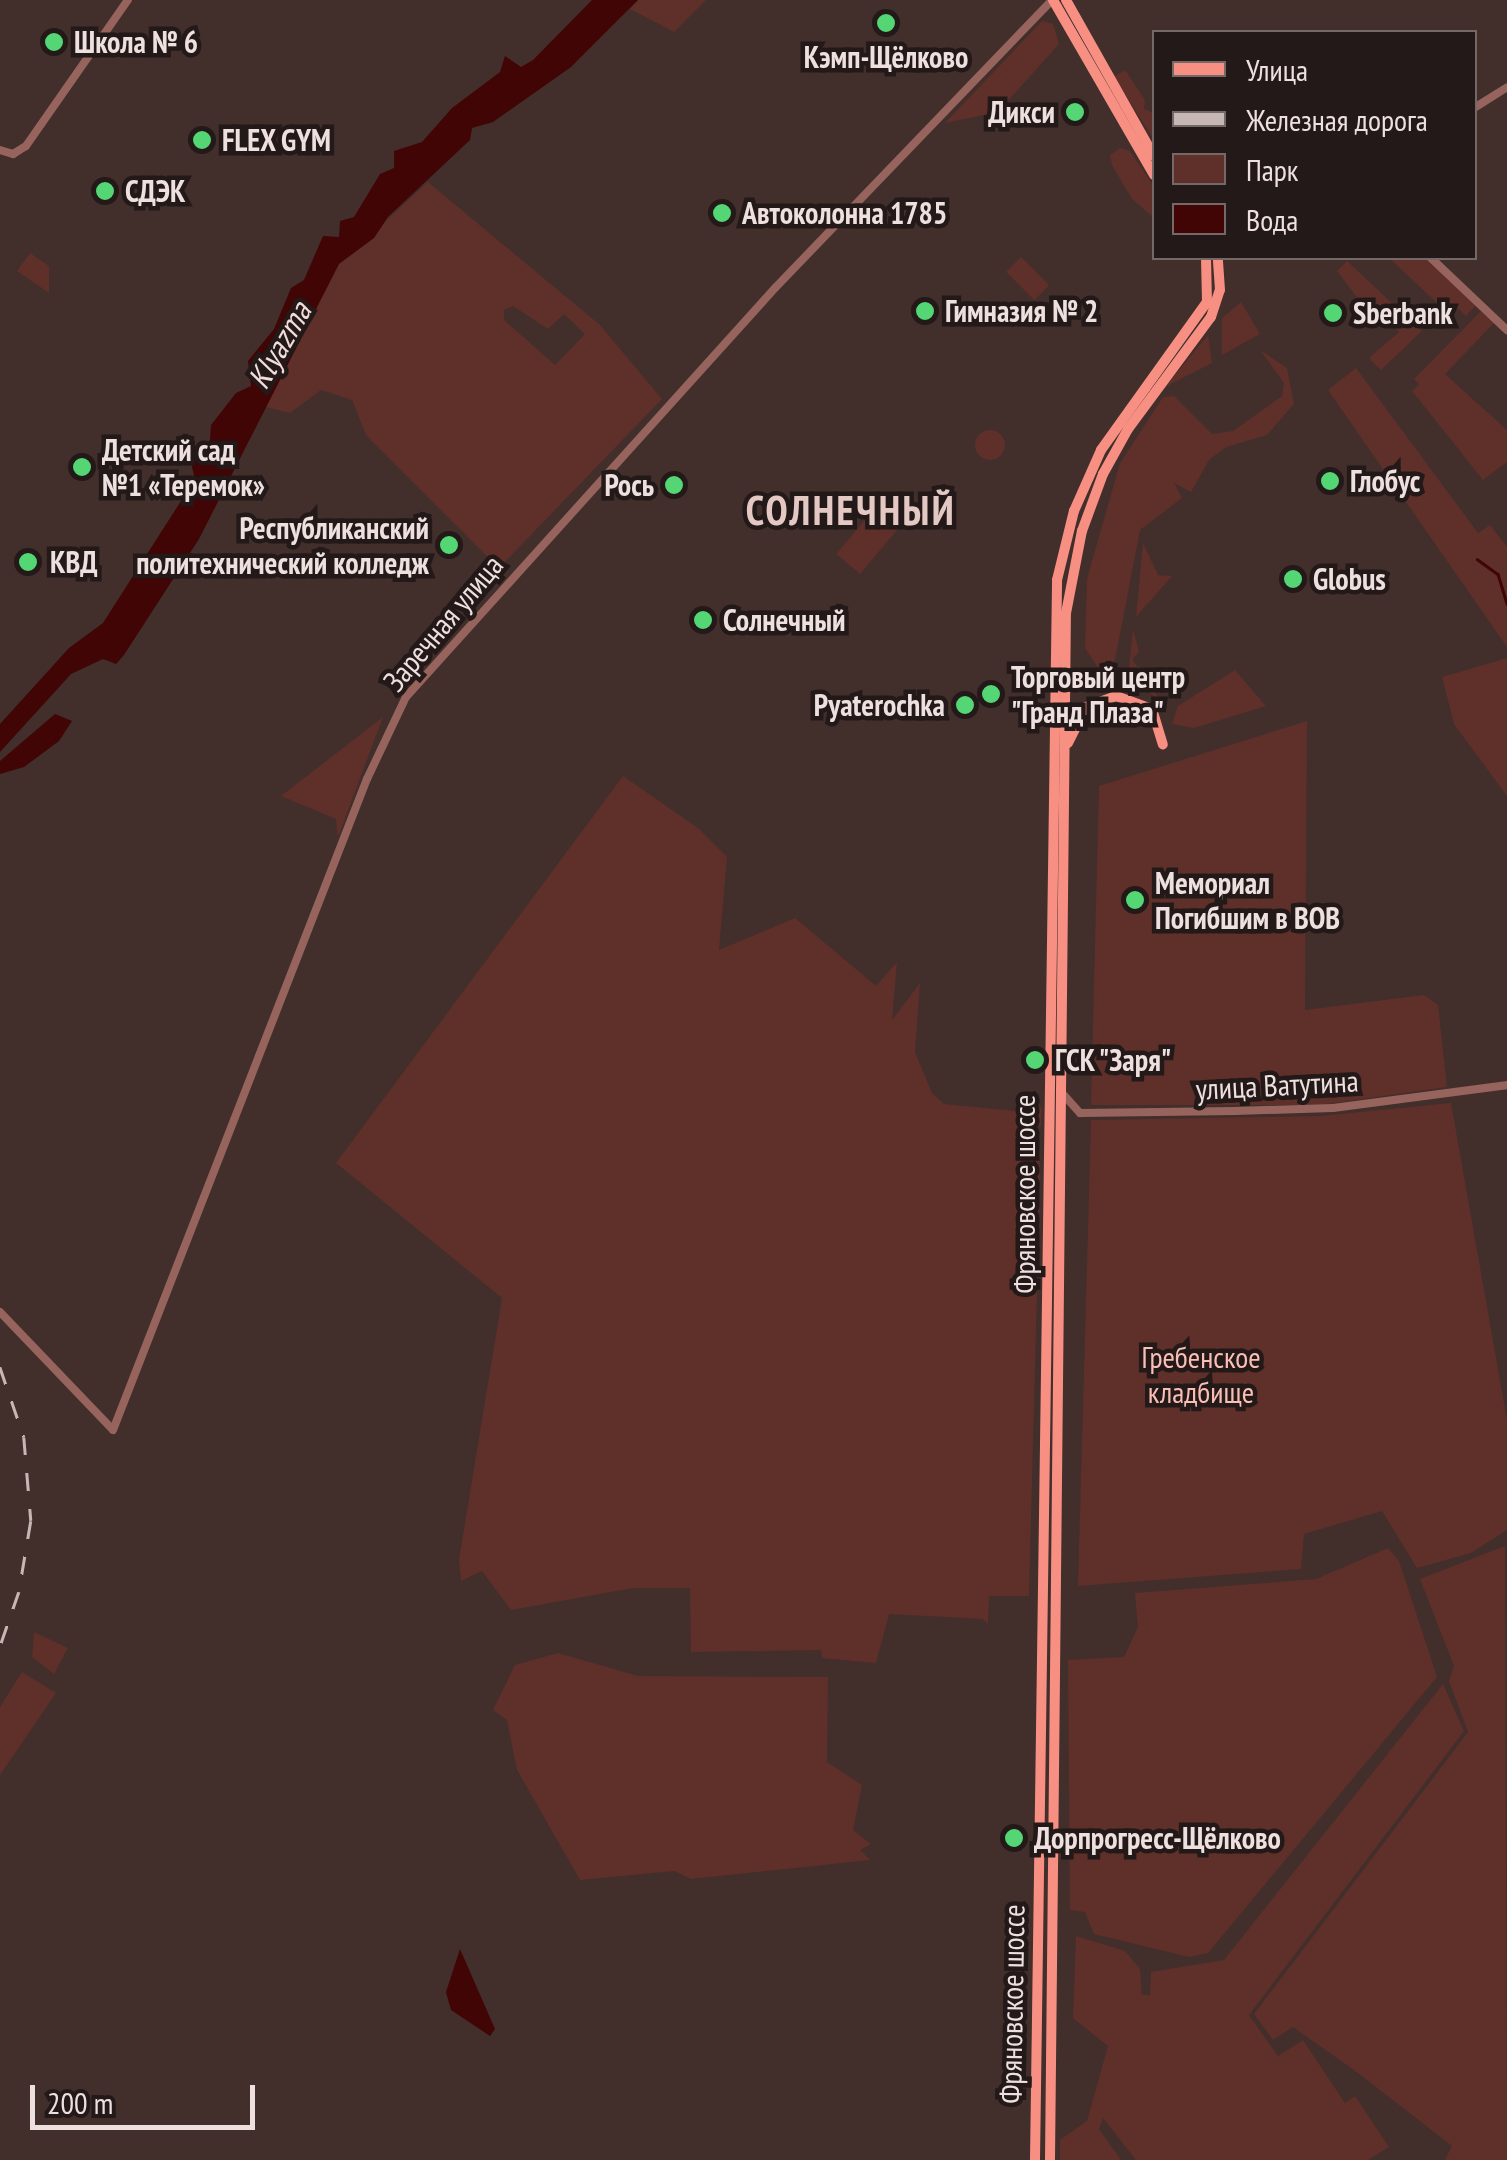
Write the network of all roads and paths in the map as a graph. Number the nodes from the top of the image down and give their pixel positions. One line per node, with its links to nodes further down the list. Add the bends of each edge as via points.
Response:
1 (128, 0): 6 (street, via 26,146 12,154)
2 (1052, 0): 8 (main road); 19 (street, Заречная улица, via 776,287 406,697 113,1430)
3 (1066, 0): 7 (main road)
4 (1507, 87): 5 (street)
5 (1477, 106)
6 (0, 150)
7 (1152, 152)
8 (1152, 171)
9 (1207, 260): 20 (main road, Фряновское шоссе, via 1198,320 1101,450 1074,511 1057,580)
10 (1218, 260): 14 (main road, Фряновское шоссе, via 1220,290 1208,322 1121,440 1082,531 1066,612)
11 (1433, 260): 12 (street)
12 (1507, 330)
13 (1163, 744): 14 (main road, via 1147,704 1103,697 1078,716)
14 (1063, 774): 16 (main road, Фряновское шоссе)
15 (1507, 1086): 17 (street, улица Ватутина, via 1332,1108)
16 (1060, 1089): 17 (street); 18 (main road, Фряновское шоссе)
17 (1080, 1112): 18 (street)
18 (1061, 1126): 21 (main road, Фряновское шоссе)
19 (0, 1312)
20 (1035, 2160)
21 (1050, 2160)

